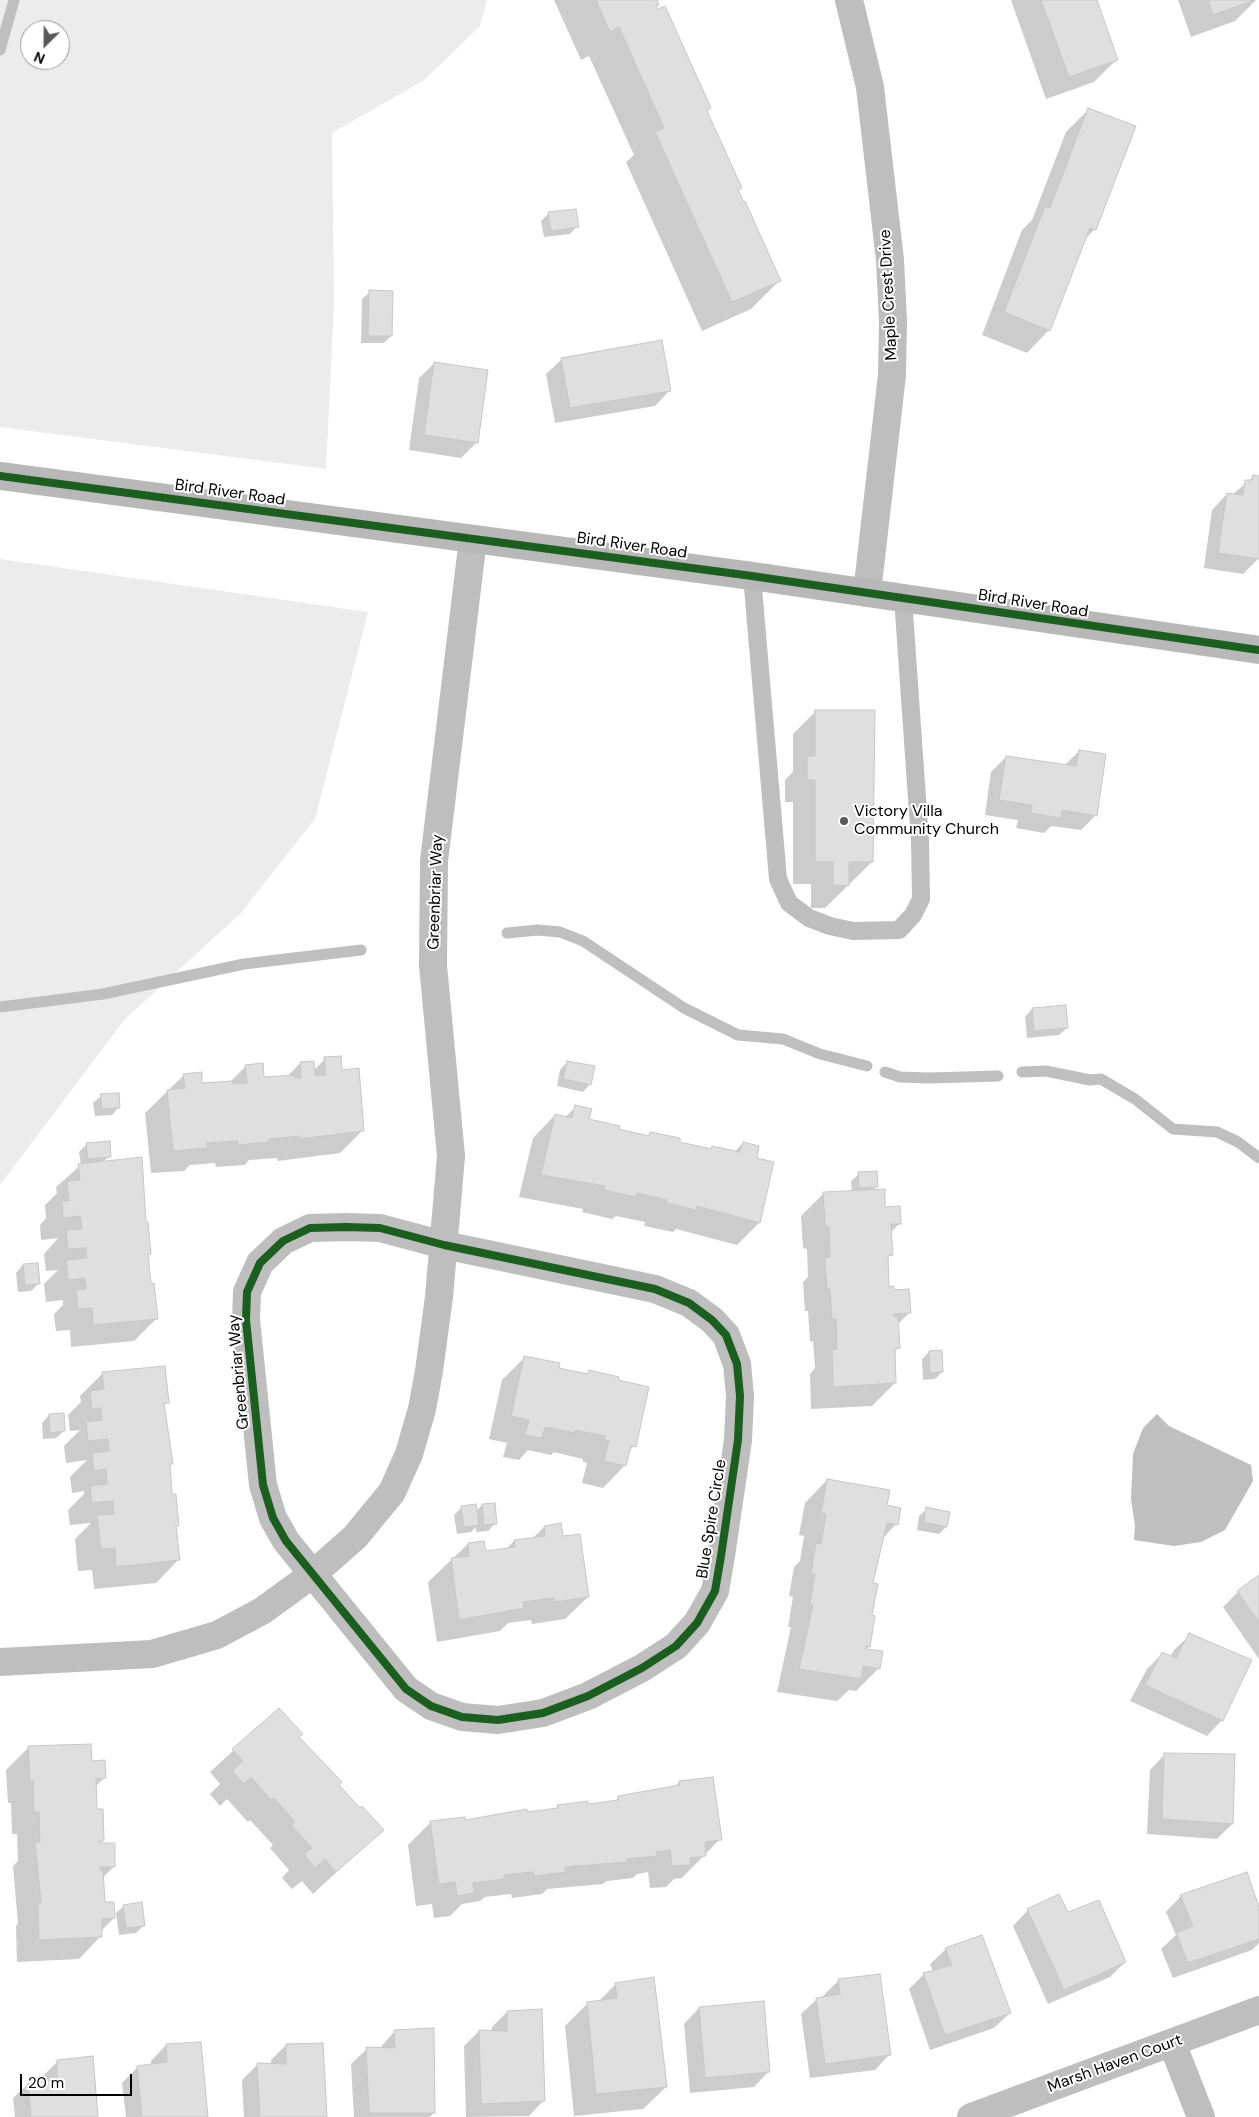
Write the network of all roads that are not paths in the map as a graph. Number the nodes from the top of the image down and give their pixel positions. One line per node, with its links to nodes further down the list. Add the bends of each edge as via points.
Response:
1 (849, 0): 5 (street, Maple Crest Drive, via 870,87 890,260 893,321 892,375)
2 (0, 476): 3 (street, Bird River Road)
3 (473, 539): 4 (street, Bird River Road); 8 (street, Greenbriar Way, via 434,861 433,964 451,1156)
4 (752, 576): 5 (street, Bird River Road); 6 (lane, via 778,879 789,903 808,918 853,931 899,930 913,916 921,900 920,841)
5 (867, 592): 6 (street, Bird River Road)
6 (903, 598): 7 (street, Bird River Road)
7 (1259, 650)
8 (444, 1245): 9 (street, Greenbriar Way, via 429,1370 409,1454 392,1492 355,1537); 9 (street, Greenbriar Way, via 380,1228 310,1228 283,1241 260,1263 247,1292 246,1320 263,1485 273,1518); 9 (street, Blue Spire Circle, via 655,1289 689,1303 726,1335 737,1364 740,1396 738,1440 715,1591 697,1623 676,1646 642,1668 588,1696 543,1713 498,1720 462,1716 438,1709 406,1688)
9 (312, 1574): 10 (street, Greenbriar Way, via 262,1610 217,1635 152,1654)
10 (0, 1662)
11 (1259, 2010): 12 (street, Marsh Haven Court)
12 (1172, 2042): 13 (street, Marsh Haven Court); 14 (street)
13 (971, 2117)
14 (1201, 2117)

